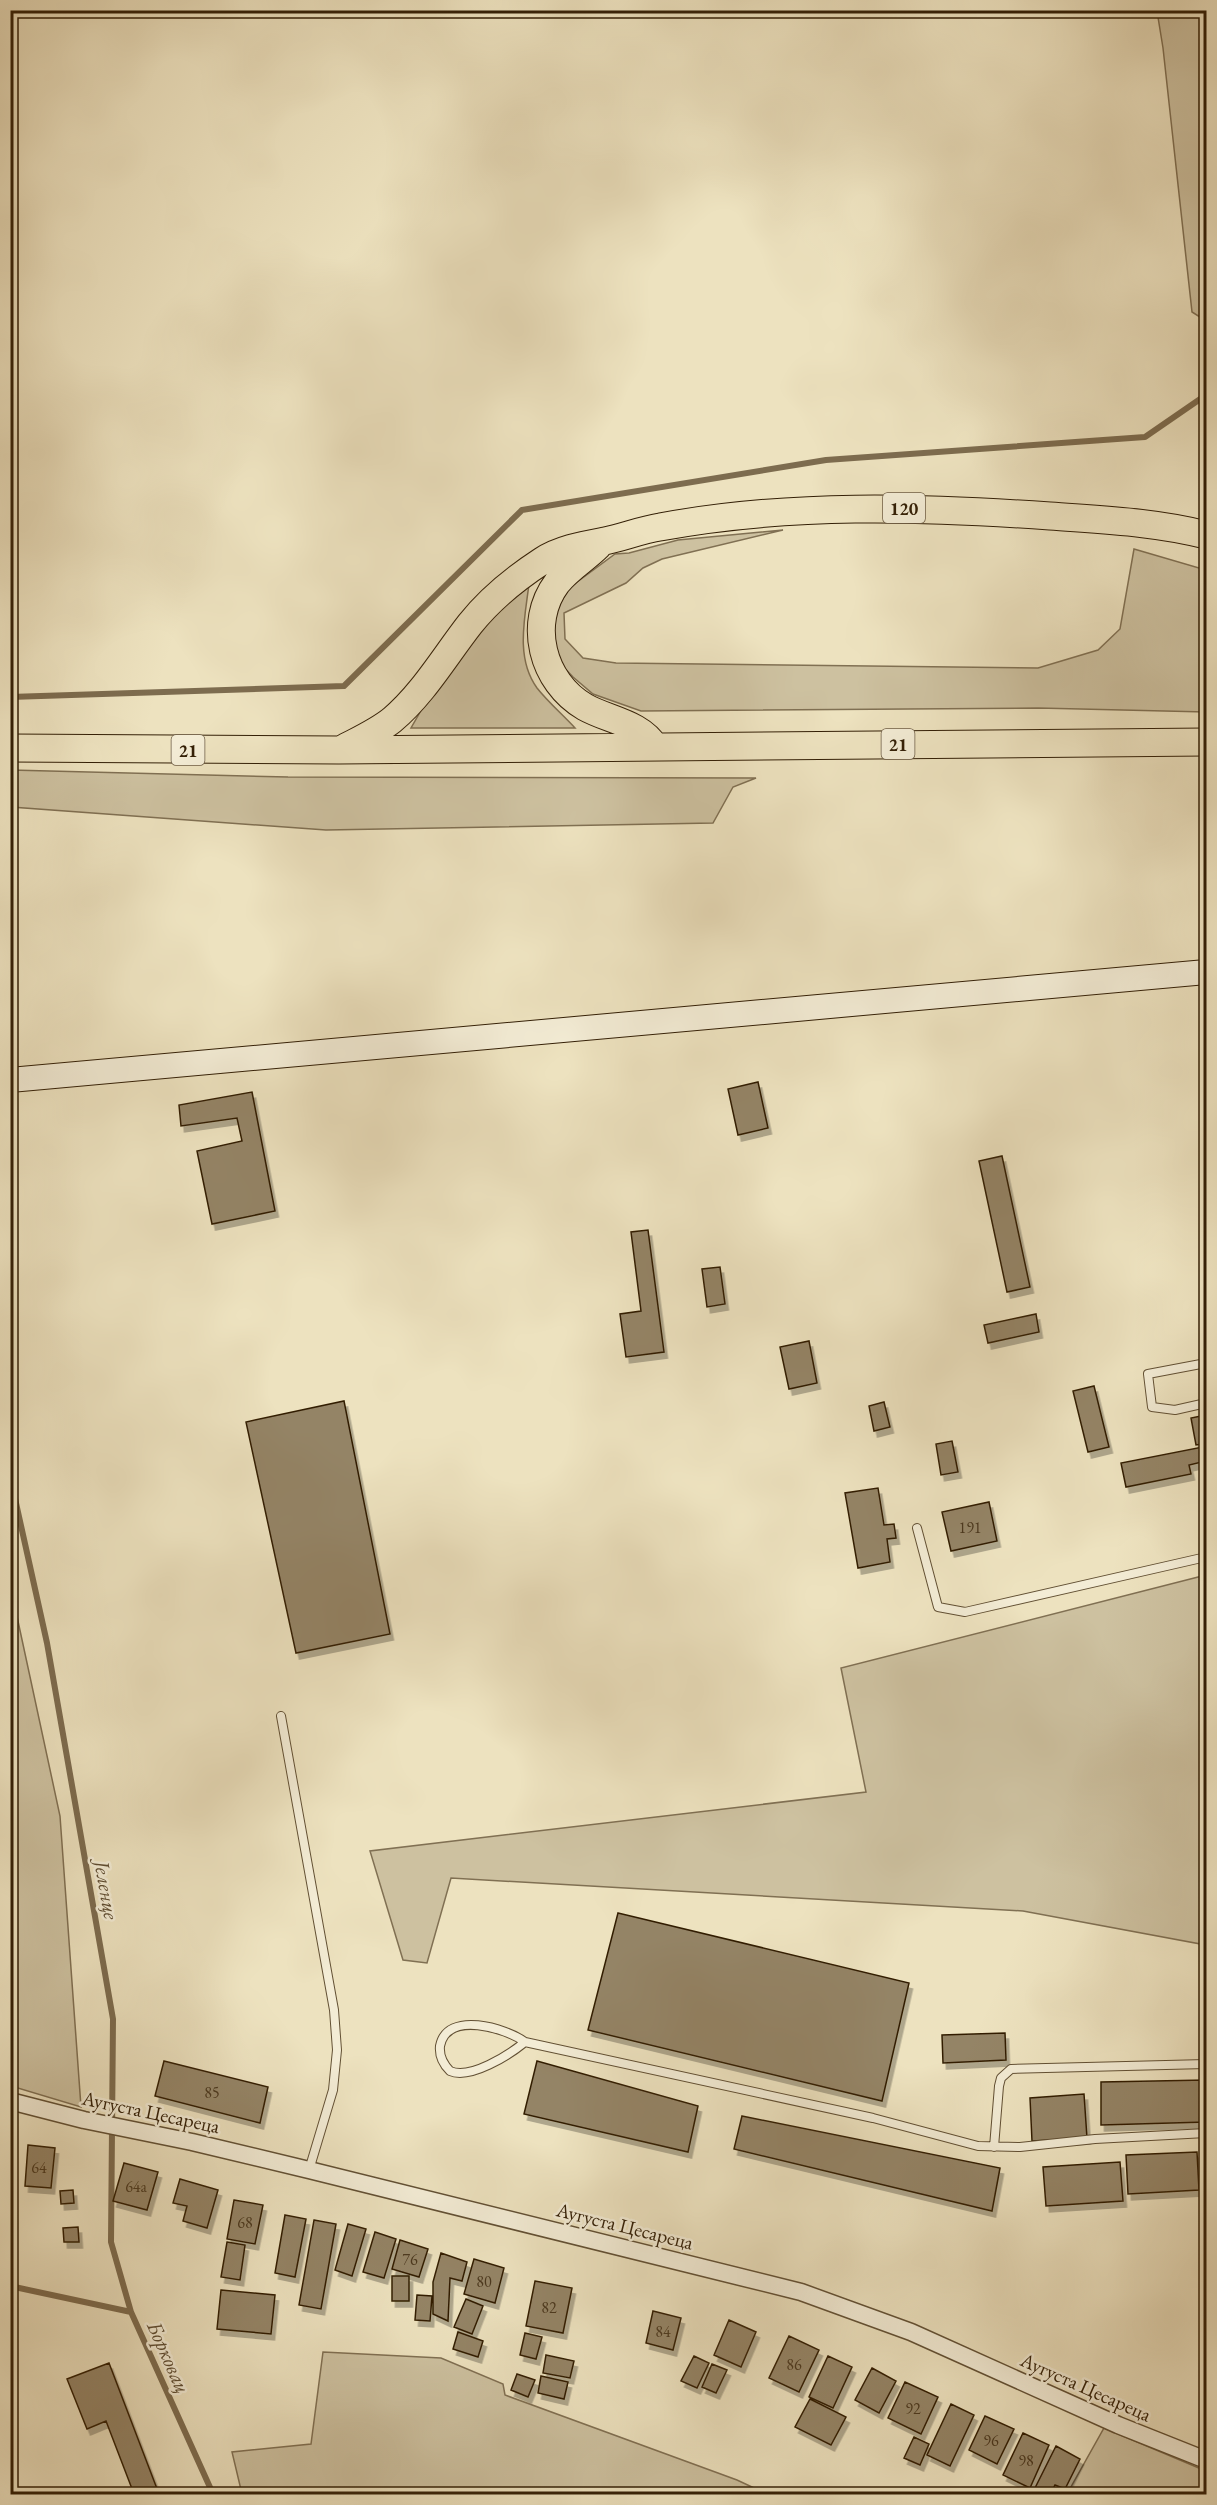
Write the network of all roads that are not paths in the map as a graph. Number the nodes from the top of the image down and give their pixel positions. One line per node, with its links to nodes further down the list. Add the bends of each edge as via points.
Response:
1 (1206, 535): 2 (main road, 120, via 1096,520 867,508 710,519 641,530)
2 (603, 541): 4 (main road, via 557,584 542,619 542,648 553,675 574,699 642,731); 6 (main road, 120, via 544,559 521,576 486,606 392,720)
3 (1206, 742): 4 (main road, 21)
4 (655, 747): 6 (main road, 21)
5 (10, 748): 6 (main road, 21)
6 (339, 750)
7 (1206, 972): 8 (main road)
8 (10, 1080)
9 (1206, 1363): 10 (lane, via 1148,1374 1152,1407 1175,1410)
10 (1206, 1403)
11 (917, 1528): 12 (lane, via 938,1607 964,1612)
12 (1206, 1557)
13 (281, 1716): 19 (lane, via 334,2010 337,2050 332,2097)
14 (525, 2042): 14 (lane, via 512,2032 466,2026 444,2037 441,2058 450,2071 462,2074 514,2051); 18 (lane)
15 (1206, 2064): 18 (lane, via 1011,2069 999,2086)
16 (10, 2101): 19 (street, Аугуста Цесареца)
17 (1206, 2133): 18 (lane)
18 (994, 2147)
19 (309, 2170): 20 (street, Аугуста Цесареца, via 779,2287 845,2307)
20 (1206, 2460)

